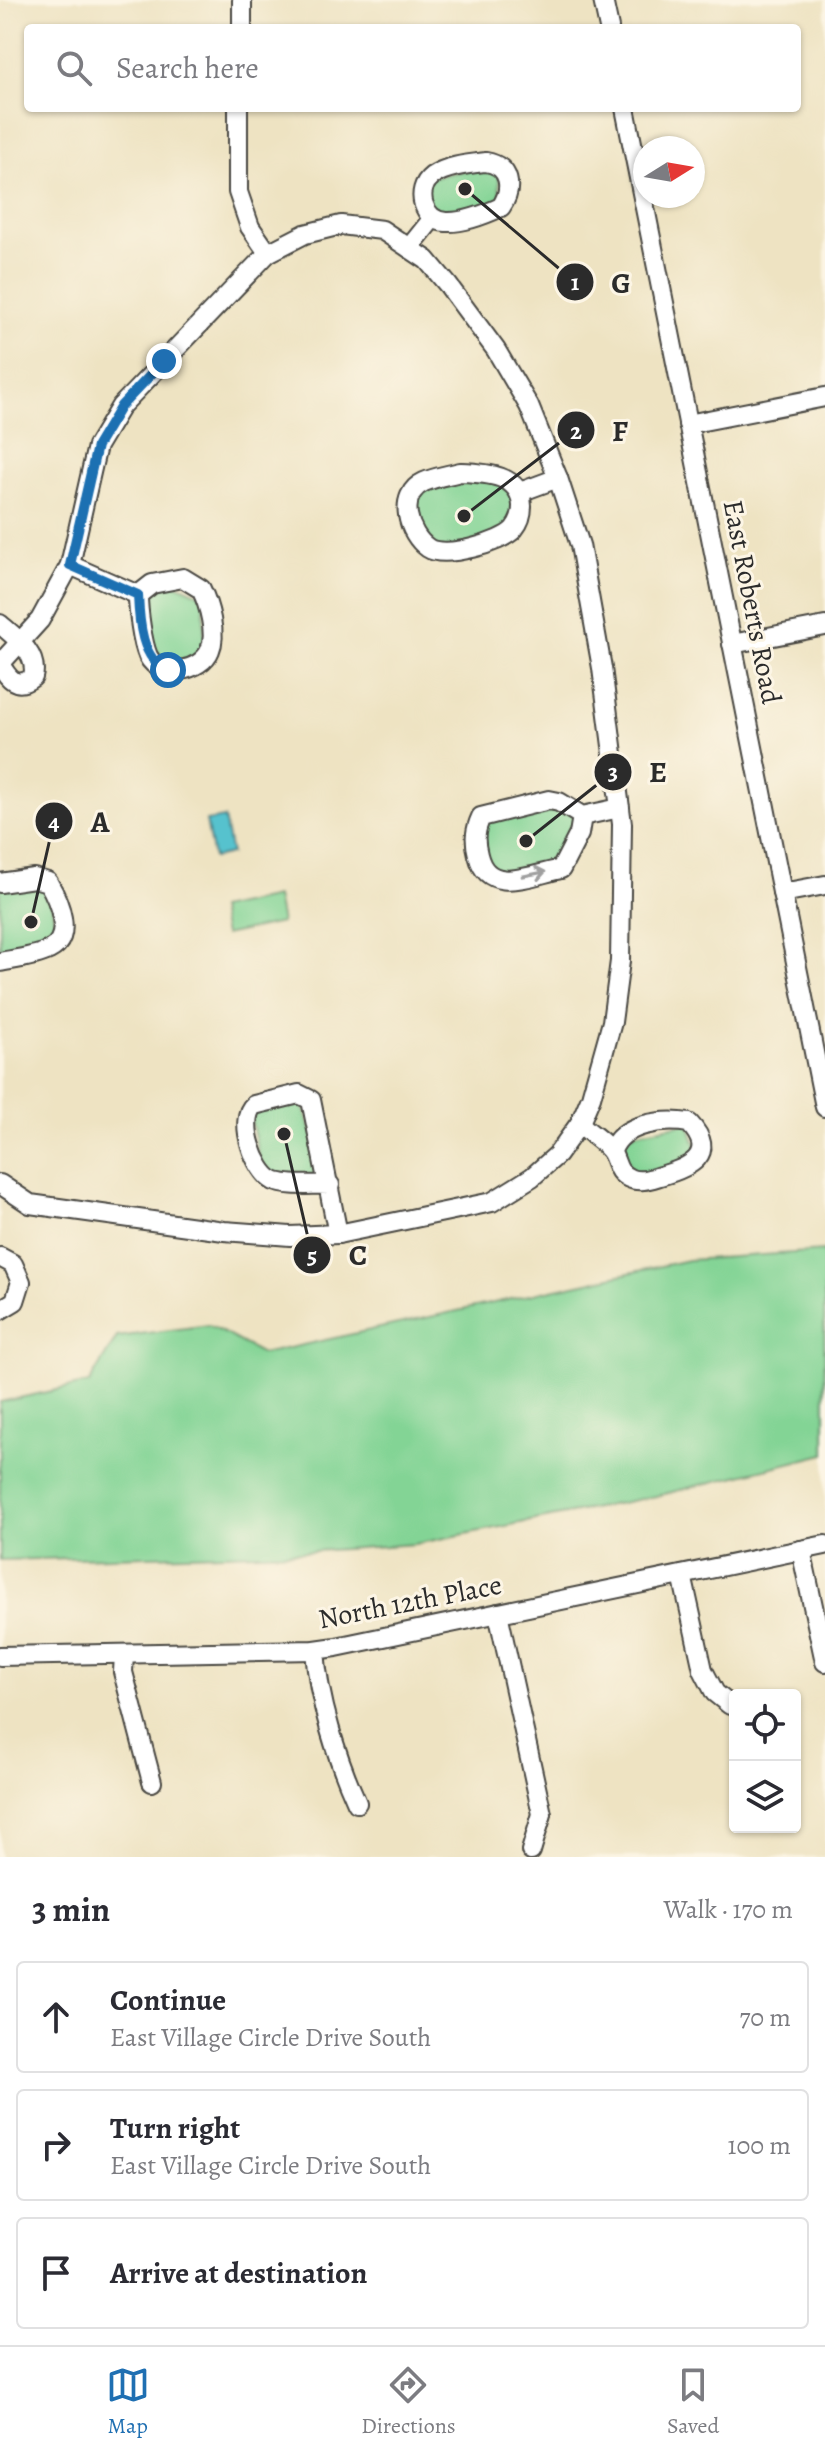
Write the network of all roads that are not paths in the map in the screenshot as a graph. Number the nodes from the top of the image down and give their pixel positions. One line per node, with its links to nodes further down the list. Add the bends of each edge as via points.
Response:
1 (242, 0): 3 (street)
2 (603, 0): 4 (street)
3 (242, 24)
4 (608, 24)
5 (238, 112): 9 (street, via 238,192 250,227)
6 (626, 112): 11 (street, East Roberts Road)
7 (433, 218): 7 (street, via 459,221 501,207 510,185 506,173 498,164 486,162 442,170 421,193); 8 (street)
8 (409, 248): 9 (street, via 382,230 341,225 305,234); 12 (street, via 434,269 496,350 529,406)
9 (268, 253): 14 (street, via 121,406 97,446)
10 (825, 397): 11 (street)
11 (688, 424): 19 (street, East Roberts Road)
12 (558, 478): 13 (street); 21 (street, via 580,545)
13 (520, 492): 13 (street, via 500,477 483,473 460,472 423,482 412,492 409,524 431,550 448,553 495,541 519,523)
14 (70, 565): 15 (street); 18 (street, via 40,620)
15 (138, 595): 15 (street, via 148,656 157,667 180,671 204,659 213,636 201,589 183,578 152,584)
16 (0, 624): 18 (street)
17 (825, 626): 19 (street)
18 (19, 641): 20 (street); 20 (street, via 30,653 33,677 14,683)
19 (732, 644): 25 (street, East Roberts Road)
20 (0, 664)
21 (620, 808): 22 (street); 28 (street, via 620,961 612,1022)
22 (582, 816): 22 (street, one-way to 22, via 549,800 481,817 475,831 481,867 501,881 561,869)
23 (0, 883): 26 (street, via 34,878 48,882 63,931 49,951)
24 (825, 885): 25 (street)
25 (782, 893): 27 (street, East Roberts Road)
26 (0, 962)
27 (825, 1107)
28 (580, 1123): 29 (street); 32 (street, via 557,1155 492,1202)
29 (612, 1151): 29 (street, via 616,1167 636,1181 692,1166 701,1143 689,1123 665,1122 633,1129 614,1143)
30 (0, 1184): 32 (street, via 30,1204 224,1231)
31 (330, 1185): 31 (street, via 311,1100 299,1094 249,1109 245,1118 262,1173 276,1182); 32 (street)
32 (338, 1234)
33 (0, 1257): 34 (street, via 13,1264 21,1282 15,1301)
34 (0, 1310)
35 (825, 1545): 36 (street, North 12th Place)
36 (801, 1550): 37 (street, North 12th Place); 42 (street)
37 (682, 1575): 38 (street, North 12th Place); 43 (street, via 703,1670 715,1693)
38 (498, 1613): 39 (street, North 12th Place); 46 (street, via 542,1814)
39 (315, 1650): 40 (street, North 12th Place); 45 (street, via 317,1674)
40 (124, 1654): 41 (street, North 12th Place); 44 (street, via 123,1672)
41 (0, 1656)
42 (825, 1662)
43 (729, 1704)
44 (152, 1782)
45 (357, 1803)
46 (531, 1851)

